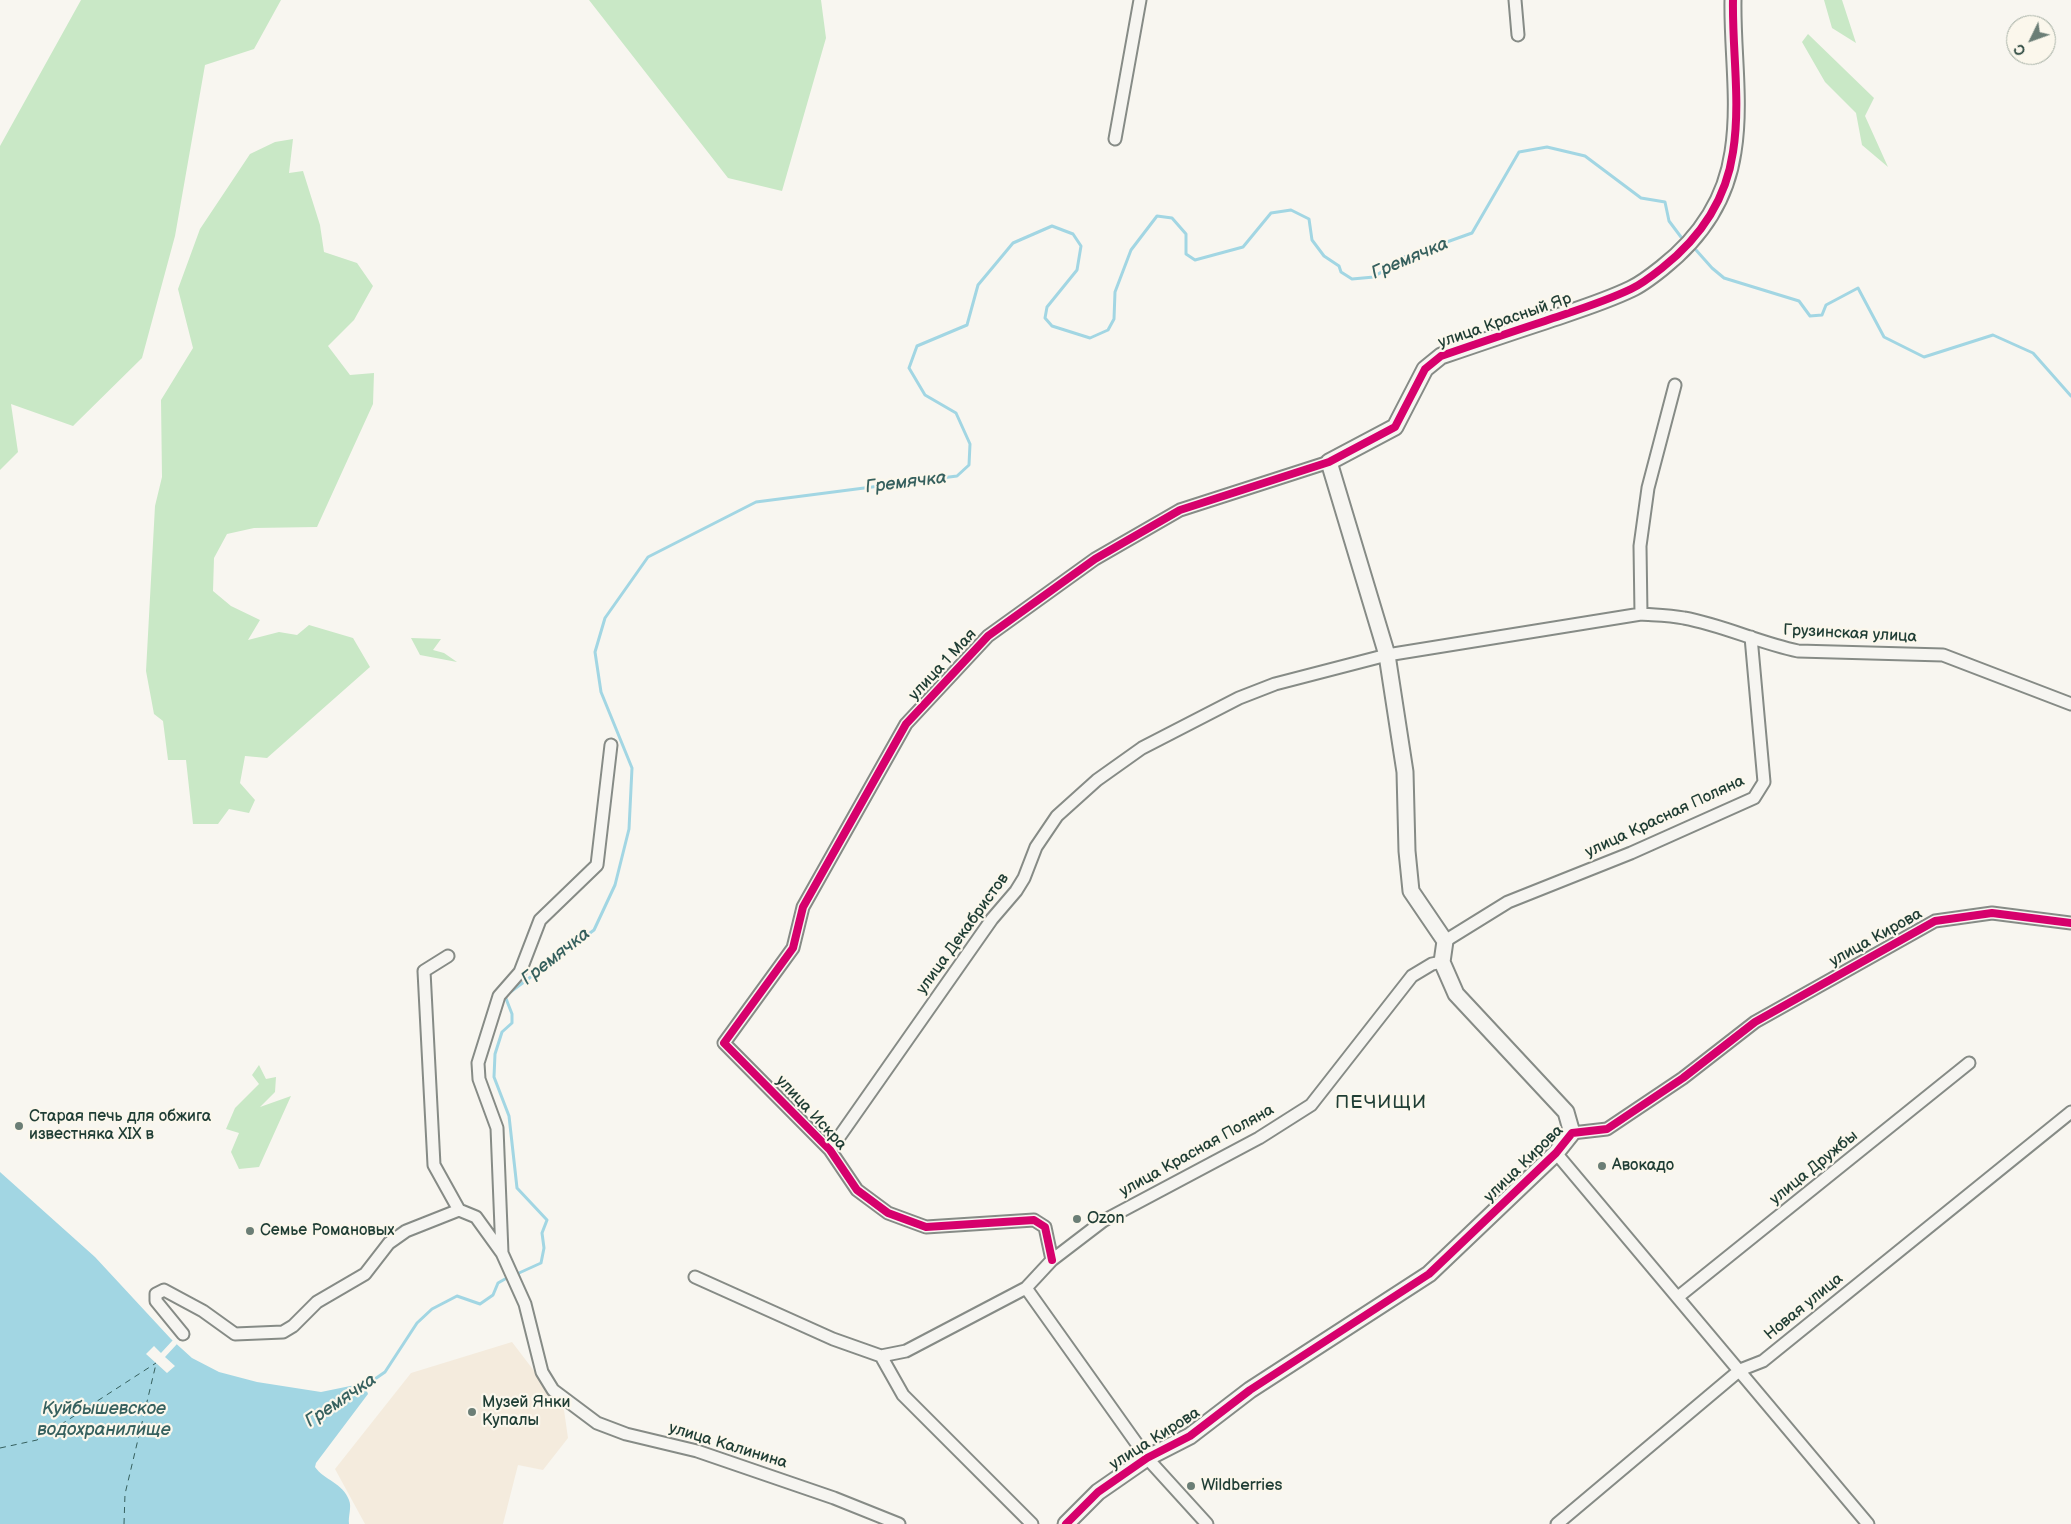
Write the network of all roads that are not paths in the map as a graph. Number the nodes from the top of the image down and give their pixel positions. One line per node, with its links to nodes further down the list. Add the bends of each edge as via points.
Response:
1 (1140, 0): 5 (street)
2 (1514, 0): 4 (street)
3 (1733, 0): 7 (street, улица Красный Яр, via 1733,152 1718,202 1706,224 1686,247 1632,289 1441,356 1425,369 1395,427)
4 (1518, 34)
5 (1115, 139)
6 (1675, 385): 8 (street, via 1648,488 1640,546)
7 (1329, 462): 10 (street); 17 (street, улица 1 Мая, via 1180,510 1095,559 988,636 906,724 803,907 792,948)
8 (1641, 614): 9 (street, Грузинская улица, via 1684,618); 10 (street, Грузинская улица)
9 (1751, 637): 11 (street, Грузинская улица, via 1775,647 1798,651 1944,655); 14 (street, улица Красная Поляна, via 1764,782 1754,798 1631,853 1508,902)
10 (1387, 655): 14 (street, via 1405,772 1410,890); 21 (street, улица Декабристов, via 1275,684 1238,698 1142,748 1097,780 1063,810 1036,847 1016,891 992,919)
11 (2071, 704)
12 (611, 745): 24 (street, via 597,865 540,920 520,972 499,996 478,1062 479,1079 498,1128)
13 (2071, 923): 20 (street, улица Кирова, via 1992,912 1935,921 1755,1022 1683,1078 1607,1130)
14 (1445, 941): 16 (street)
15 (448, 956): 23 (street, via 424,971 434,1165)
16 (1442, 962): 20 (street, via 1456,994 1566,1112); 25 (street, улица Красная Поляна, via 1412,976 1310,1105 1259,1138 1103,1221)
17 (724, 1043): 21 (street, улица Искра)
18 (1969, 1064): 28 (street, улица Дружбы)
19 (2071, 1112): 31 (street, Новая улица, via 1763,1361)
20 (1572, 1133): 22 (street, улица Кирова)
21 (830, 1150): 25 (street, улица Искра, via 858,1190 888,1213 926,1227 1034,1220 1045,1227)
22 (1556, 1153): 28 (street); 32 (street, улица Кирова, via 1429,1274 1250,1390 1190,1436)
23 (459, 1210): 24 (street, via 476,1217); 29 (street, via 406,1231 389,1243 366,1274 317,1302 283,1332 235,1334 203,1311 164,1290 159,1292 156,1300)
24 (502, 1254): 33 (street, улица Калинина, via 525,1304 542,1372 553,1390 597,1423 626,1434 697,1451)
25 (1052, 1260): 27 (street, улица Красная Поляна)
26 (695, 1277): 30 (street, via 833,1339)
27 (1026, 1288): 30 (street, улица Красная Поляна, via 906,1351); 32 (street)
28 (1678, 1297): 31 (street)
29 (183, 1334)
30 (882, 1356): 34 (street, via 903,1395)
31 (1740, 1370): 37 (street, Новая улица); 38 (street)
32 (1147, 1458): 35 (street, улица Кирова, via 1098,1492); 36 (street)
33 (899, 1524)
34 (1032, 1524)
35 (1066, 1524)
36 (1207, 1524)
37 (1556, 1524)
38 (1868, 1524)

